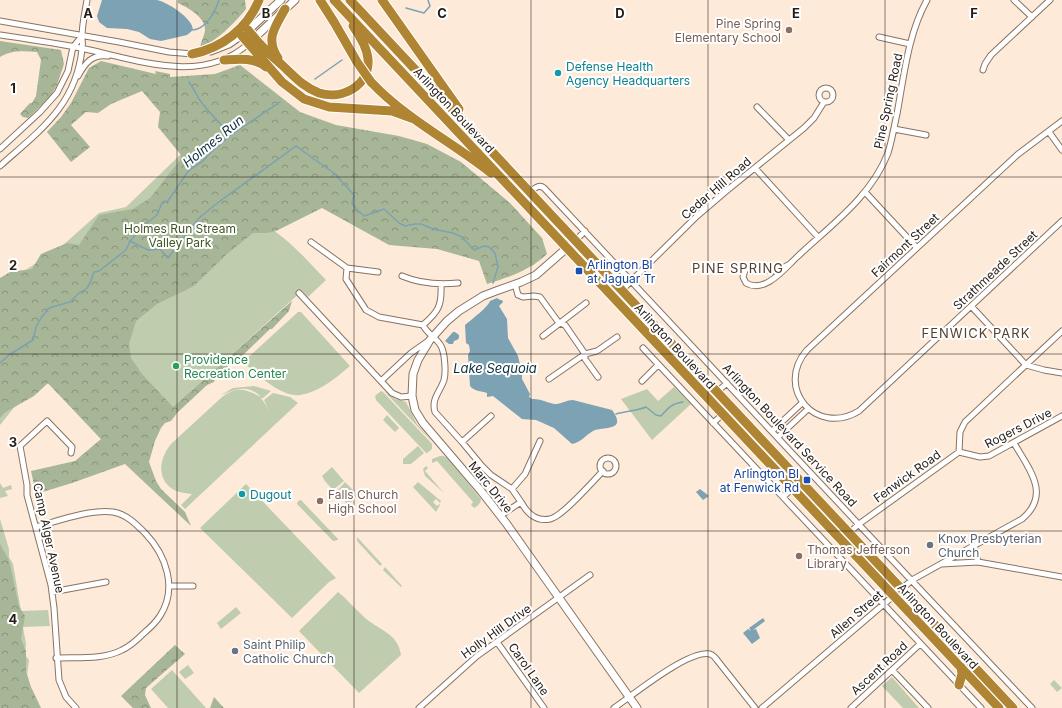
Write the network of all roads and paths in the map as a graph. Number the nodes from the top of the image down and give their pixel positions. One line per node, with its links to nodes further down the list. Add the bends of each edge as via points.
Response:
1 (87, 0): 18 (street)
2 (259, 0): 24 (highway, via 247,21 232,37 211,49)
3 (281, 0): 16 (street)
4 (295, 0): 13 (street)
5 (320, 0): 33 (highway, bridge, via 371,82)
6 (329, 0): 27 (highway, via 351,24 364,44 368,59 363,78 355,88 339,95 318,93 304,85)
7 (334, 0): 35 (highway, Arlington Boulevard)
8 (350, 0): 40 (highway, Arlington Boulevard)
9 (382, 0): 40 (highway)
10 (927, 0): 21 (street, Pine Spring Road)
11 (1014, 0): 14 (street)
12 (1050, 0): 14 (street)
13 (285, 10): 20 (street); 27 (highway, via 274,29 271,42 274,53)
14 (1032, 17): 28 (street, via 991,55)
15 (0, 21): 18 (street)
16 (245, 33): 20 (highway); 24 (street, via 218,50)
17 (0, 35): 22 (street)
18 (82, 36): 22 (street); 23 (street); 24 (street)
19 (880, 37): 21 (street)
20 (252, 41): 26 (street, via 238,53); 27 (highway); 29 (highway)
21 (910, 44): 36 (street, Pine Spring Road)
22 (73, 47): 23 (street); 41 (street, via 68,72 57,93)
23 (82, 48): 25 (street); 30 (street)
24 (192, 54)
25 (125, 58): 26 (street, via 187,67); 30 (street, via 93,57 84,65)
26 (224, 60): 29 (highway, via 242,59 259,62)
27 (283, 66)
28 (983, 70)
29 (278, 77): 33 (highway, via 304,99 317,104 392,111)
30 (73, 86): 43 (street, via 54,117)
31 (824, 102): 39 (street, Cedar Hill Road, via 814,118)
32 (757, 107): 39 (street)
33 (414, 119): 47 (highway, via 469,157)
34 (1062, 121): 37 (street, Fairmont Street)
35 (450, 123): 47 (highway, Arlington Boulevard); 51 (highway, via 471,138 567,240)
36 (894, 129): 38 (street); 46 (street, Pine Spring Road, via 882,165)
37 (1049, 132): 42 (street); 54 (street, Fairmont Street, via 1017,155)
38 (926, 135)
39 (789, 140): 44 (street, Cedar Hill Road)
40 (485, 144): 45 (highway, Arlington Boulevard)
41 (0, 149)
42 (1062, 150)
43 (0, 166)
44 (755, 168): 50 (street); 59 (street, Cedar Hill Road, via 697,216)
45 (530, 192): 49 (street, Arlington Boulevard Service Road, via 538,186 544,187); 51 (highway, Arlington Boulevard)
46 (865, 192): 50 (street, Pine Spring Road); 54 (street)
47 (523, 201): 53 (highway, Arlington Boulevard)
48 (1062, 221): 66 (street, Strathmeade Street)
49 (585, 231): 51 (street); 59 (street, Arlington Boulevard Service Road)
50 (818, 237): 55 (street, Pine Spring Road)
51 (576, 240): 53 (street, Marc Drive); 63 (highway, Arlington Boulevard)
52 (312, 242): 56 (street)
53 (567, 248): 61 (street, Marc Drive, via 536,275); 87 (highway, Arlington Boulevard)
54 (917, 248): 85 (street, Fairmont Street, via 802,355 795,376 796,390)
55 (788, 265): 55 (street, Pine Spring Road, via 769,282 759,286 747,284 743,277 744,270 750,266 773,271)
56 (347, 268): 57 (street); 68 (street, via 346,279 366,310 379,317)
57 (378, 272)
58 (402, 276): 62 (street, via 416,282)
59 (631, 280): 63 (street, Cedar Hill Road); 82 (street, Arlington Boulevard Service Road)
60 (458, 283): 62 (street)
61 (515, 284): 67 (street, via 518,295 540,297); 71 (street, Marc Drive, via 496,290 471,303 447,321)
62 (441, 285): 68 (street, via 442,298 437,311)
63 (622, 290): 83 (highway, Arlington Boulevard)
64 (299, 293): 80 (street)
65 (586, 303): 67 (street)
66 (971, 306): 76 (street); 86 (street, Strathmeade Street, via 859,411 846,417 831,419)
67 (560, 322): 70 (street); 74 (street, via 565,325)
68 (423, 325): 71 (street)
69 (1062, 331): 76 (street)
70 (543, 336)
71 (431, 338): 80 (street); 84 (street, Marc Drive, via 414,369 411,382); 94 (street, via 442,346 445,359 444,379 433,406 435,412)
72 (617, 338): 74 (street, via 597,351)
73 (643, 348): 75 (street)
74 (585, 354): 78 (street, via 585,359); 79 (street)
75 (658, 365): 81 (street); 90 (street)
76 (1026, 365): 77 (street); 96 (street, via 963,425)
77 (1062, 373)
78 (598, 377)
79 (549, 379)
80 (381, 381): 84 (street, via 394,394 401,397)
81 (642, 381)
82 (727, 383): 83 (street); 91 (street, Arlington Boulevard Service Road)
83 (717, 392): 106 (highway, Arlington Boulevard)
84 (412, 396): 103 (street, Marc Drive, via 415,410 423,423)
85 (802, 403): 86 (street, Fairmont Street); 91 (street)
86 (808, 409): 92 (street)
87 (723, 414): 90 (street); 99 (highway, Arlington Boulevard)
88 (491, 416): 94 (street)
89 (1062, 416): 95 (street, Rogers Drive)
90 (713, 423): 101 (street)
91 (772, 431): 92 (street, Arlington Boulevard Service Road)
92 (778, 438): 104 (street, Arlington Boulevard Service Road)
93 (540, 441): 100 (street, via 525,474)
94 (462, 442): 100 (street, via 491,475)
95 (1014, 443): 96 (street, Rogers Drive, via 985,457); 107 (street, Allen Street, via 1035,482 1037,493 1033,506 1022,518)
96 (959, 452): 104 (street, Fenwick Road)
97 (71, 453): 105 (street, Camp Alger Avenue, via 72,447 47,421 20,446 27,495)
98 (603, 471): 102 (street, via 569,506 552,519 532,516)
99 (793, 488): 101 (street); 118 (highway, Arlington Boulevard)
100 (512, 489): 102 (street)
101 (783, 497): 120 (street)
102 (521, 502): 103 (street)
103 (500, 516): 119 (street, Marc Drive)
104 (859, 524): 106 (street, Fenwick Road); 112 (street, Arlington Boulevard Service Road)
105 (36, 527): 114 (street, via 100,511 123,515 136,523 156,546 165,563); 117 (street, Camp Alger Avenue)
106 (849, 533): 116 (highway, Arlington Boulevard)
107 (974, 545): 108 (street); 109 (street, Allen Street)
108 (978, 562): 109 (street); 111 (street)
109 (940, 564): 112 (street, Allen Street)
110 (590, 575): 119 (street, Holly Hill Drive)
111 (1062, 577)
112 (912, 580): 116 (street, Allen Street); 141 (street, Arlington Boulevard Service Road)
113 (106, 582): 117 (street)
114 (169, 586): 115 (street); 123 (street, via 167,601 160,616 123,650 108,655)
115 (193, 586)
116 (901, 588): 118 (street, Allen Street); 140 (highway, Arlington Boulevard)
117 (52, 592): 123 (street, Camp Alger Avenue)
118 (893, 595): 120 (street, Allen Street); 124 (highway, Arlington Boulevard)
119 (558, 598): 121 (street, Holly Hill Drive); 128 (street, Marc Drive)
120 (883, 604): 122 (street); 136 (street, Allen Street)
121 (497, 642): 131 (street, Holly Hill Drive, via 463,667); 132 (street, Carol Lane)
122 (920, 644): 125 (street, Ascent Road); 127 (street)
123 (56, 658): 130 (street, Camp Alger Avenue, via 61,687)
124 (961, 667): 126 (highway, Arlington Boulevard); 127 (highway)
125 (892, 670): 129 (street, Ascent Road); 137 (street)
126 (975, 683): 127 (highway, via 966,682); 139 (highway, Arlington Boulevard)
127 (959, 685): 138 (street)
128 (630, 697): 133 (street); 134 (street, Marc Drive); 135 (street, via 669,669 696,655 709,653)
129 (855, 707)
130 (76, 708)
131 (420, 708)
132 (544, 708)
133 (614, 708)
134 (637, 708)
135 (755, 708)
136 (762, 708)
137 (928, 708)
138 (981, 708)
139 (999, 708)
140 (1013, 708)
141 (1032, 708)

